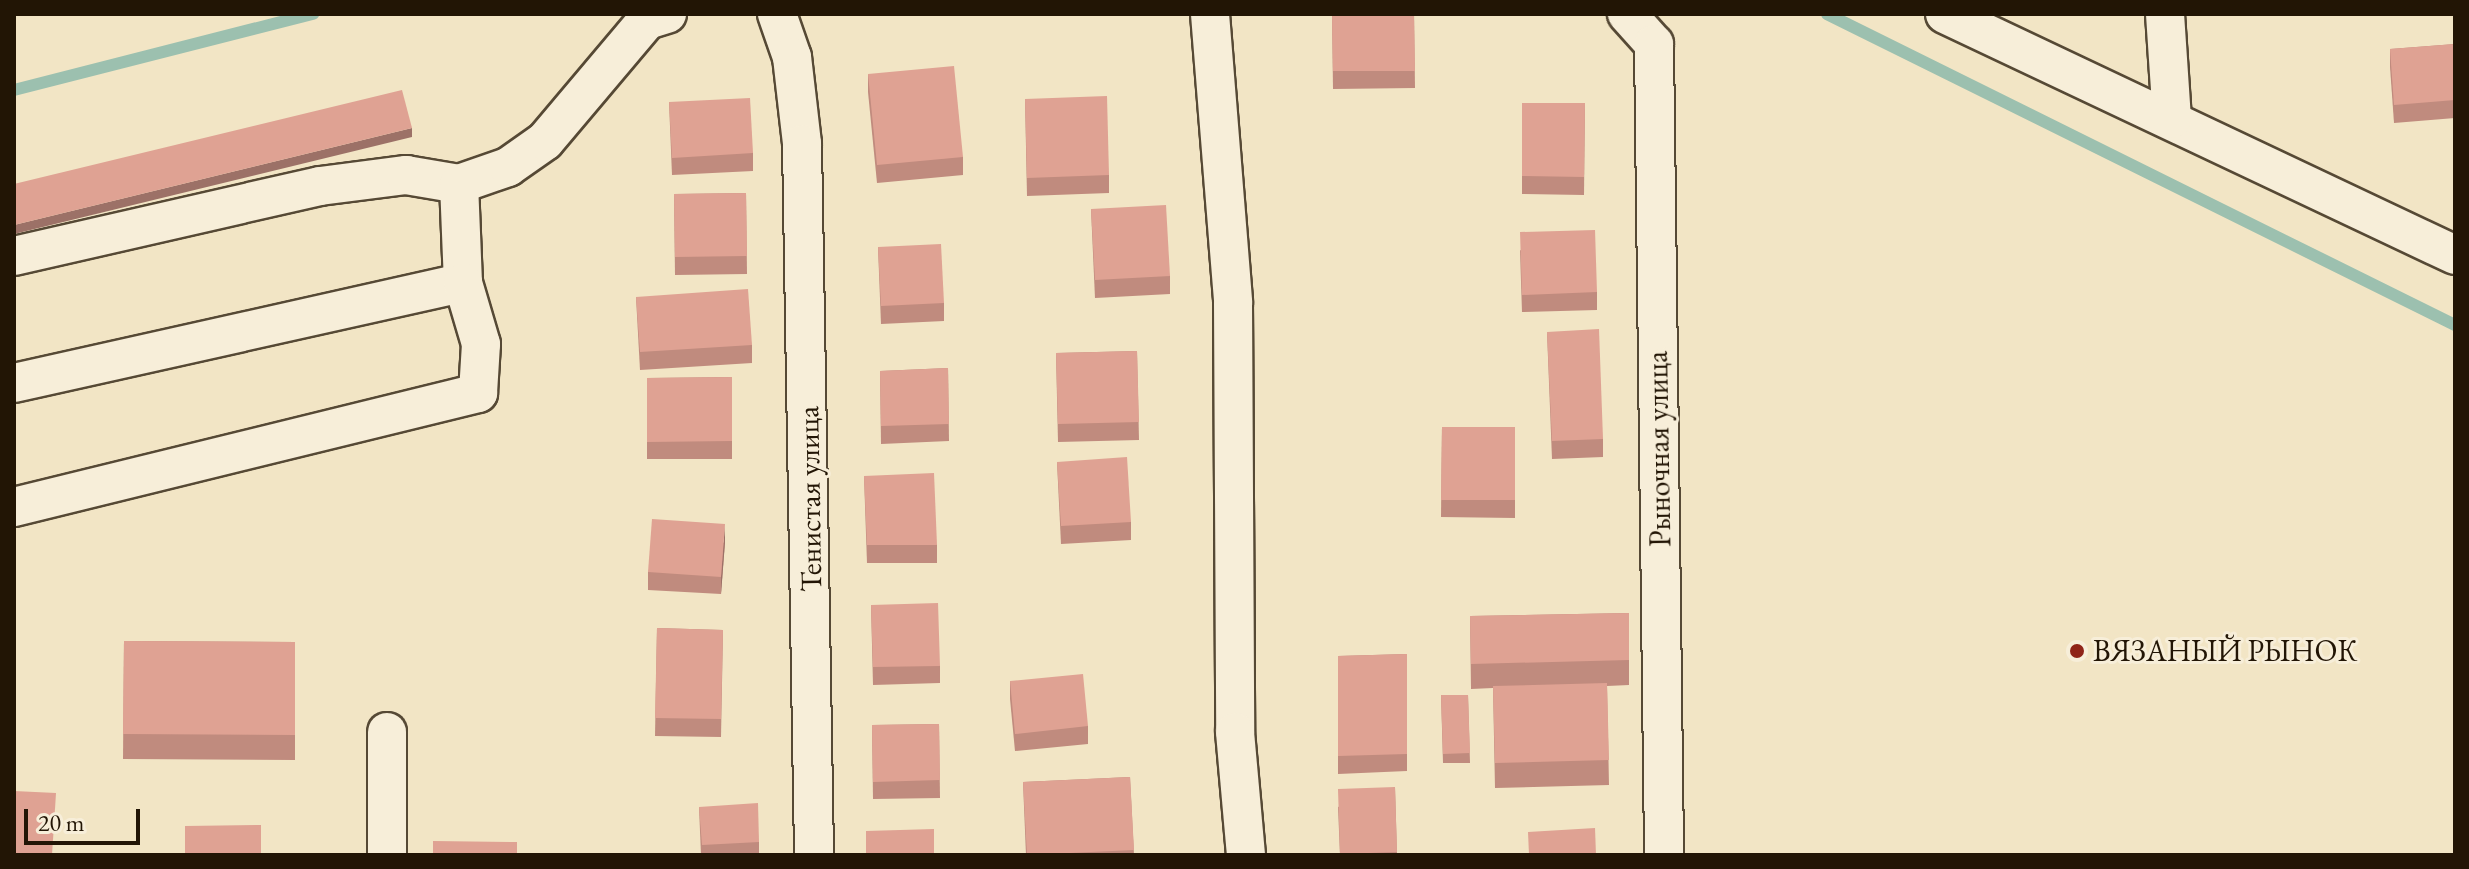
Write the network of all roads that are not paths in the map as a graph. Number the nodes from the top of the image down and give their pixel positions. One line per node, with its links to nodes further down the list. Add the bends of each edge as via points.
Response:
1 (667, 14): 8 (street, via 647,20 545,141 508,167)
2 (777, 14): 16 (street, Тенистая улица, via 792,57 802,144)
3 (1210, 14): 17 (street, via 1233,303 1235,732)
4 (1627, 14): 18 (street, Рыночная улица, via 1654,44)
5 (1945, 14): 7 (street)
6 (2165, 14): 7 (street)
7 (2172, 119): 9 (street)
8 (459, 184): 10 (street, via 406,175 320,186); 11 (street)
9 (2455, 255)
10 (14, 256)
11 (463, 283): 12 (street); 13 (street, via 481,344 478,393)
12 (14, 383)
13 (14, 507)
14 (387, 732): 15 (street)
15 (387, 855)
16 (814, 855)
17 (1246, 855)
18 (1664, 855)

